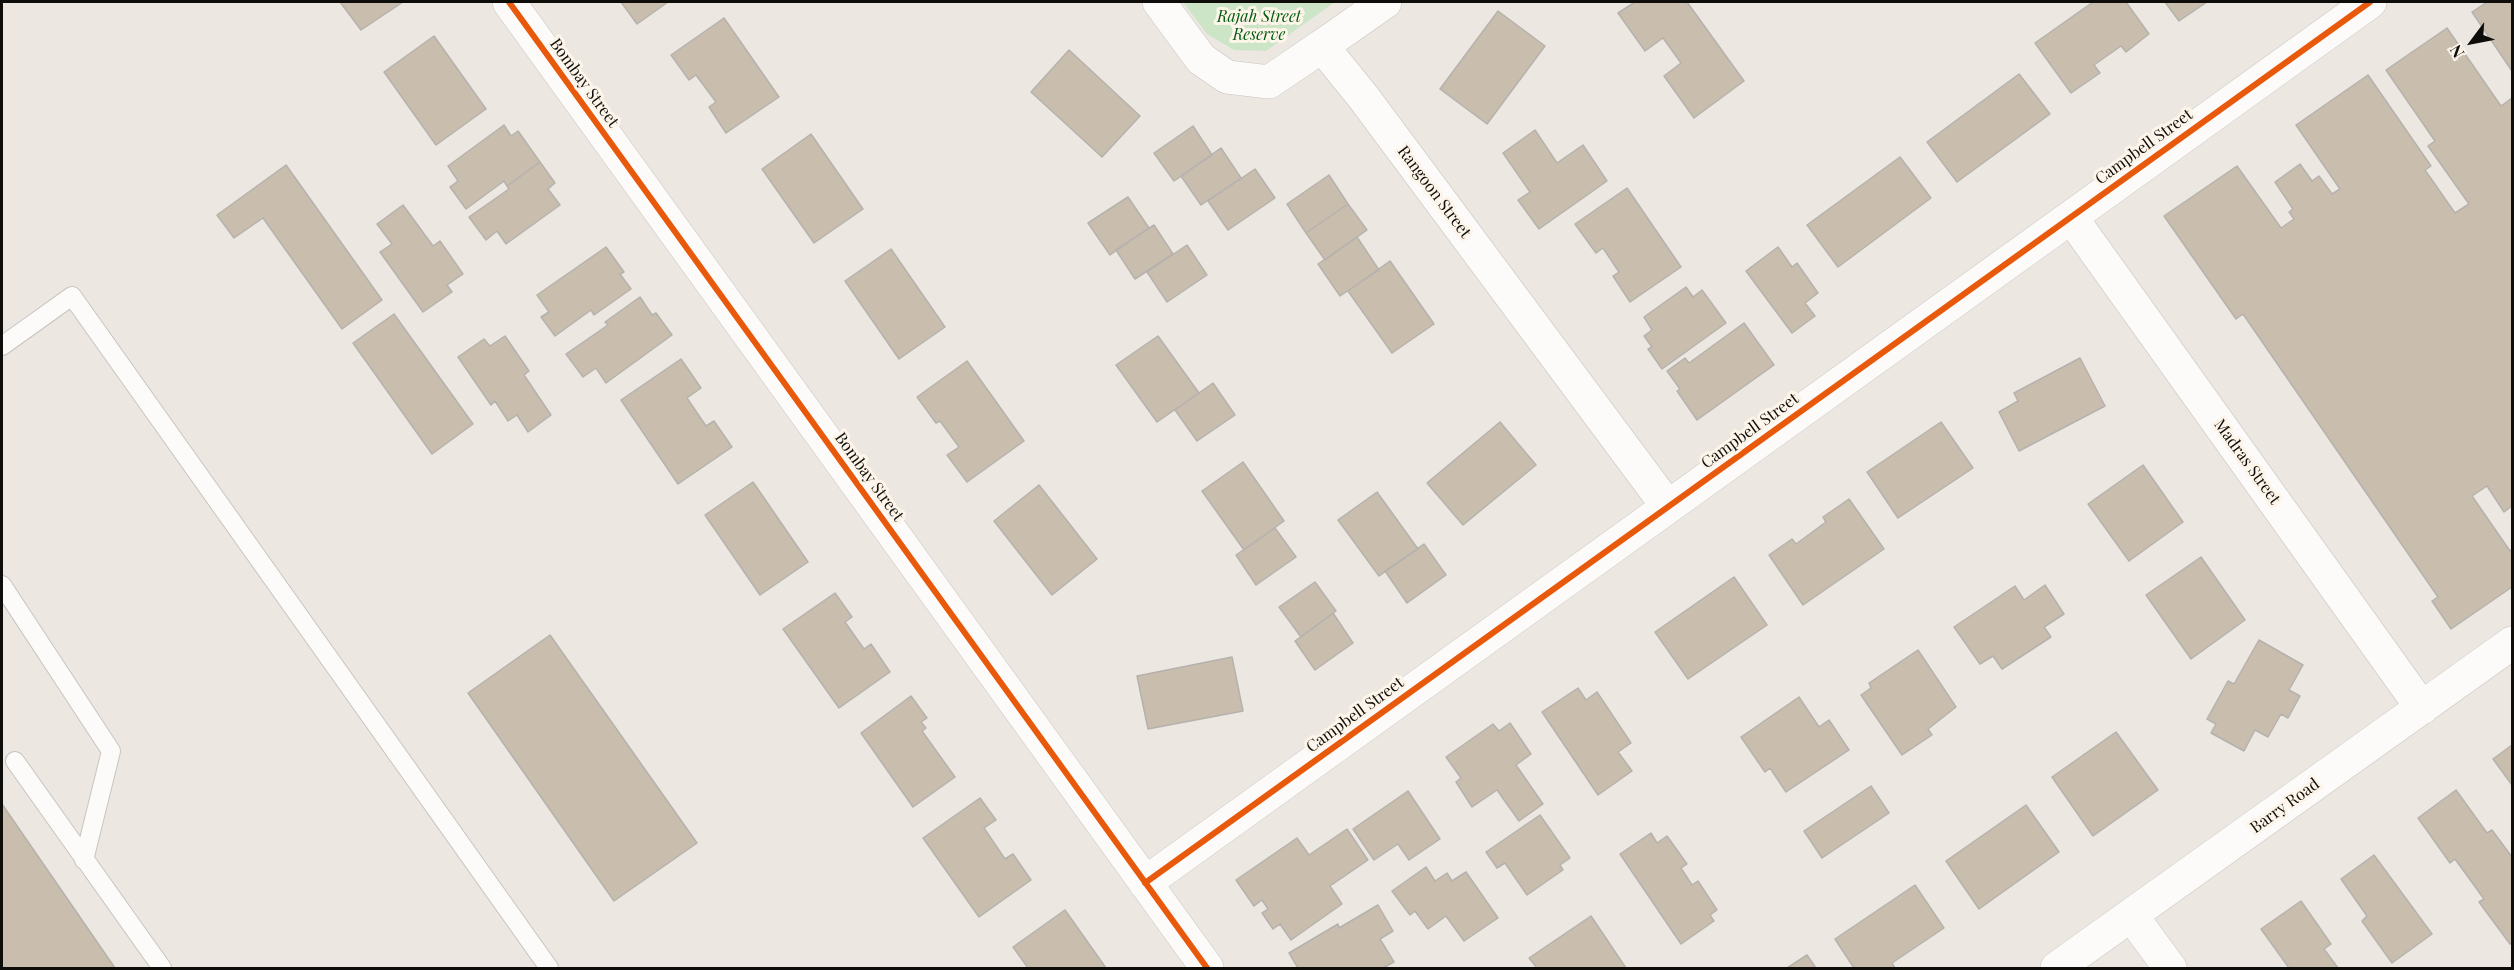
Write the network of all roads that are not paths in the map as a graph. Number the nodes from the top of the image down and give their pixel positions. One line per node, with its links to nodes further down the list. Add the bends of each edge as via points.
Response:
1 (509, 2): 14 (street, Bombay Street)
2 (1159, 2): 5 (street, via 1201,59 1227,77 1269,82)
3 (1385, 2): 5 (street)
4 (2370, 2): 6 (street, Campbell Street)
5 (1322, 46): 8 (street, Rangoon Street)
6 (2071, 217): 8 (street, Campbell Street); 11 (street, Madras Street)
7 (2, 346): 17 (lane, via 72,296)
8 (1668, 507): 14 (street, Campbell Street)
9 (5, 597): 13 (lane, via 111,751)
10 (2512, 643): 11 (street, Barry Road)
11 (2422, 708): 15 (street, Barry Road)
12 (15, 761): 13 (lane)
13 (84, 860): 16 (lane)
14 (1145, 883): 18 (street, Bombay Street)
15 (2132, 915): 19 (street, Barry Road); 20 (street)
16 (162, 969)
17 (549, 969)
18 (1207, 969)
19 (2057, 969)
20 (2170, 969)

